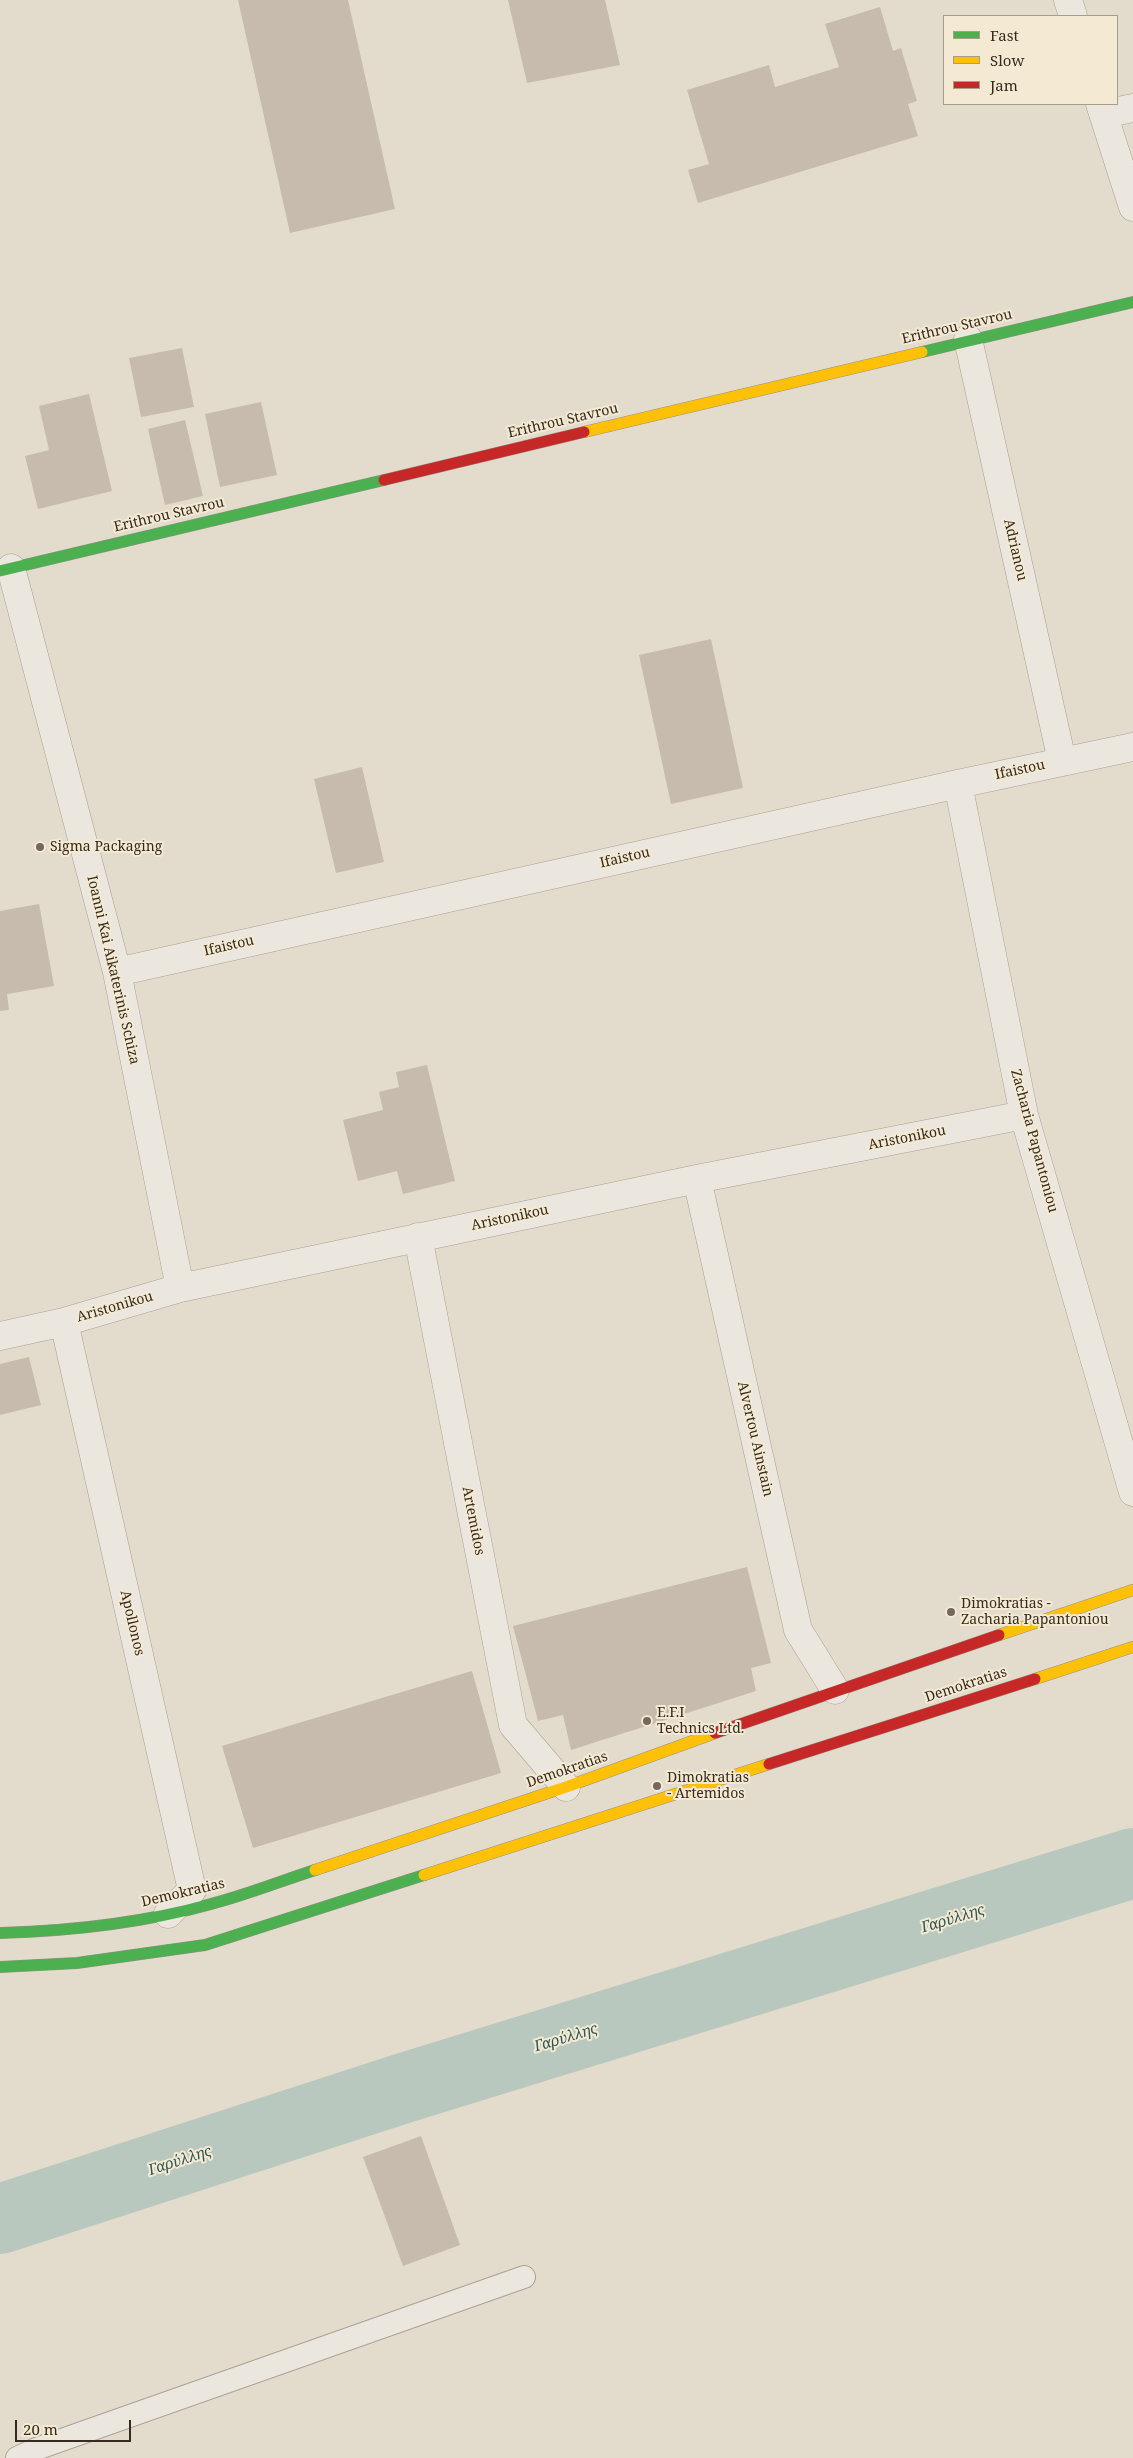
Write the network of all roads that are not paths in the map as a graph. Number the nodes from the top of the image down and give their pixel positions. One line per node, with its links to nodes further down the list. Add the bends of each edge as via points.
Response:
1 (1068, 0): 2 (street)
2 (1073, 15)
3 (1133, 108): 4 (street)
4 (1102, 109): 5 (street)
5 (1133, 207)
6 (1133, 302): 7 (street, Erithrou Stavrou)
7 (968, 339): 8 (street, Erithrou Stavrou); 10 (street, Adrianou)
8 (6, 570): 12 (street, Ioanni Kai Aikaterinis Schiza)
9 (1133, 747): 10 (street, Ifaistou)
10 (1062, 761): 11 (street, Ifaistou)
11 (958, 784): 12 (street, Ifaistou); 13 (street, Zacharia Papantoniou)
12 (117, 972): 16 (street, Ioanni Kai Aikaterinis Schiza)
13 (1024, 1115): 14 (street, Aristonikou); 19 (street, Zacharia Papantoniou)
14 (697, 1179): 15 (street, Aristonikou); 22 (street, Alvertou Ainstain, via 798,1630)
15 (418, 1237): 16 (street, Aristonikou); 23 (street, Artemidos, via 513,1725)
16 (180, 1288): 17 (street, Aristonikou)
17 (64, 1322): 18 (street, Aristonikou); 24 (street, Apollonos, via 189,1872 192,1890)
18 (0, 1336)
19 (1133, 1492)
20 (1133, 1590): 22 (street, Demokratias)
21 (1133, 1647): 26 (street, Demokratias, via 205,1945 123,1959)
22 (836, 1690): 23 (street, Demokratias)
23 (566, 1787): 24 (street, Demokratias, via 211,1904)
24 (168, 1914): 25 (street, Demokratias)
25 (0, 1933)
26 (0, 1967)
27 (524, 2277): 28 (lane, via 36,2448)
28 (17, 2458)

